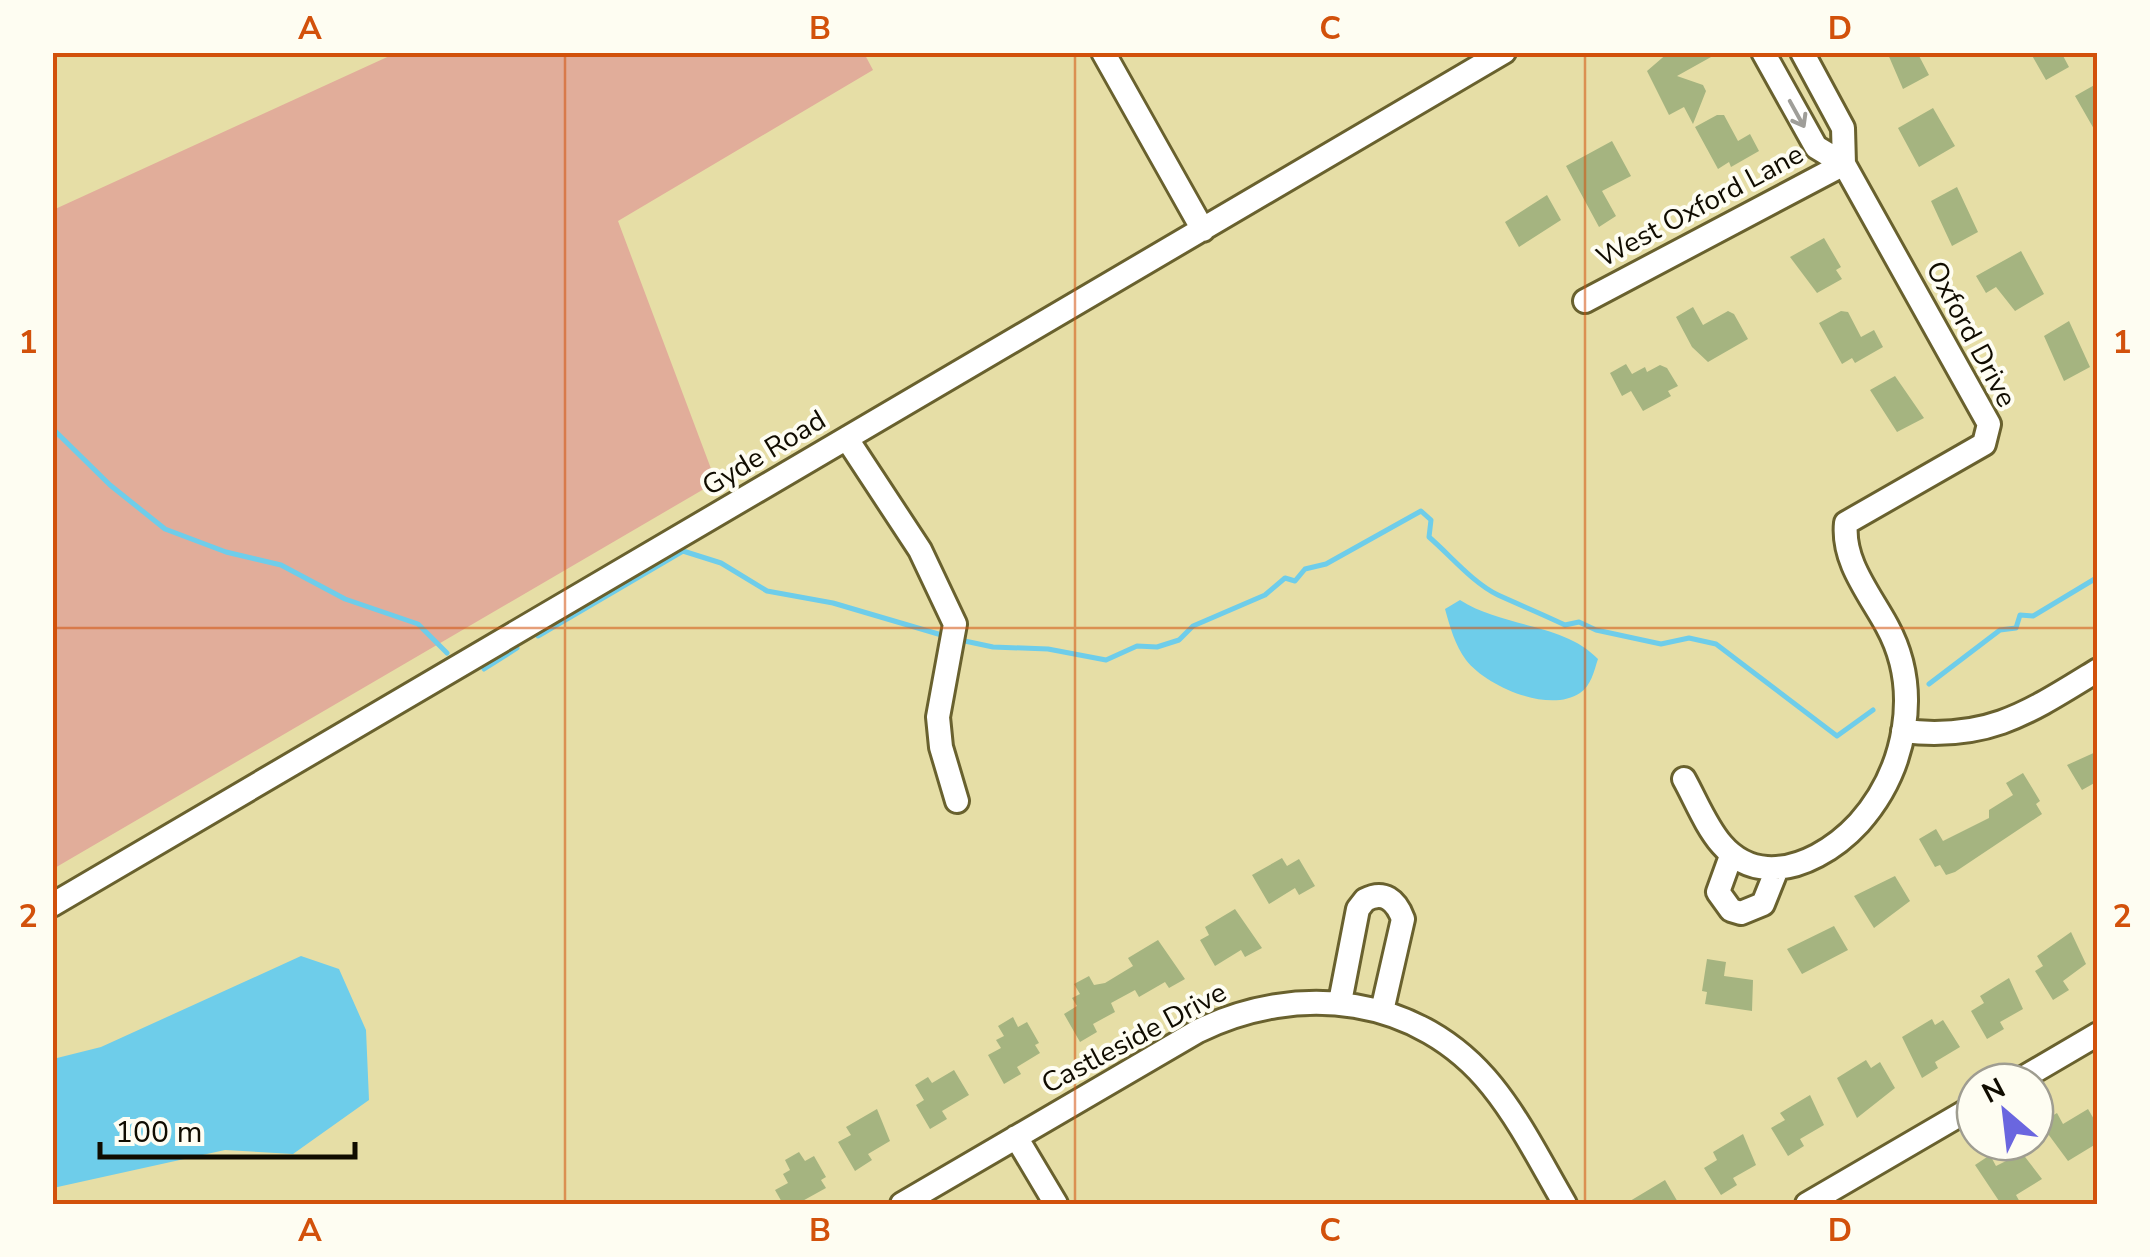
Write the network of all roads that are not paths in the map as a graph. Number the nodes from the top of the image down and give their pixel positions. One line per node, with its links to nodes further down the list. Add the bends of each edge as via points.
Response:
1 (1103, 52): 6 (street)
2 (1504, 52): 6 (street, Gyde Road)
3 (1764, 52): 5 (street, Oxford Drive, one-way to 5, via 1816,147)
4 (1802, 52): 5 (street, Oxford Drive, via 1843,128)
5 (1844, 164): 7 (street, West Oxford Lane); 10 (street, Oxford Drive, via 1989,424 1984,444 1846,523 1843,547 1904,669)
6 (1202, 230): 8 (street, Gyde Road)
7 (1585, 301)
8 (848, 439): 12 (street, via 920,550 954,635 938,718); 15 (street, Gyde Road)
9 (2098, 670): 10 (street, via 1984,731)
10 (1903, 731): 14 (street, Oxford Drive, via 1897,763 1855,828 1823,853)
11 (1684, 779): 13 (street)
12 (956, 800)
13 (1731, 856): 14 (street); 14 (street, via 1718,892 1741,913 1762,904)
14 (1777, 869)
15 (54, 899)
16 (1340, 1002): 17 (street, Castleside Drive); 17 (street, via 1358,909 1383,895 1403,919); 21 (street, Castleside Drive, via 1282,1003 1222,1019)
17 (1382, 1011): 24 (street, Castleside Drive, via 1438,1038 1480,1073)
18 (2098, 1034): 19 (street)
19 (2050, 1062)
20 (1955, 1118): 25 (street)
21 (1016, 1137): 22 (street, Castleside Drive); 23 (street)
22 (902, 1204)
23 (1056, 1204)
24 (1565, 1204)
25 (1807, 1204)

